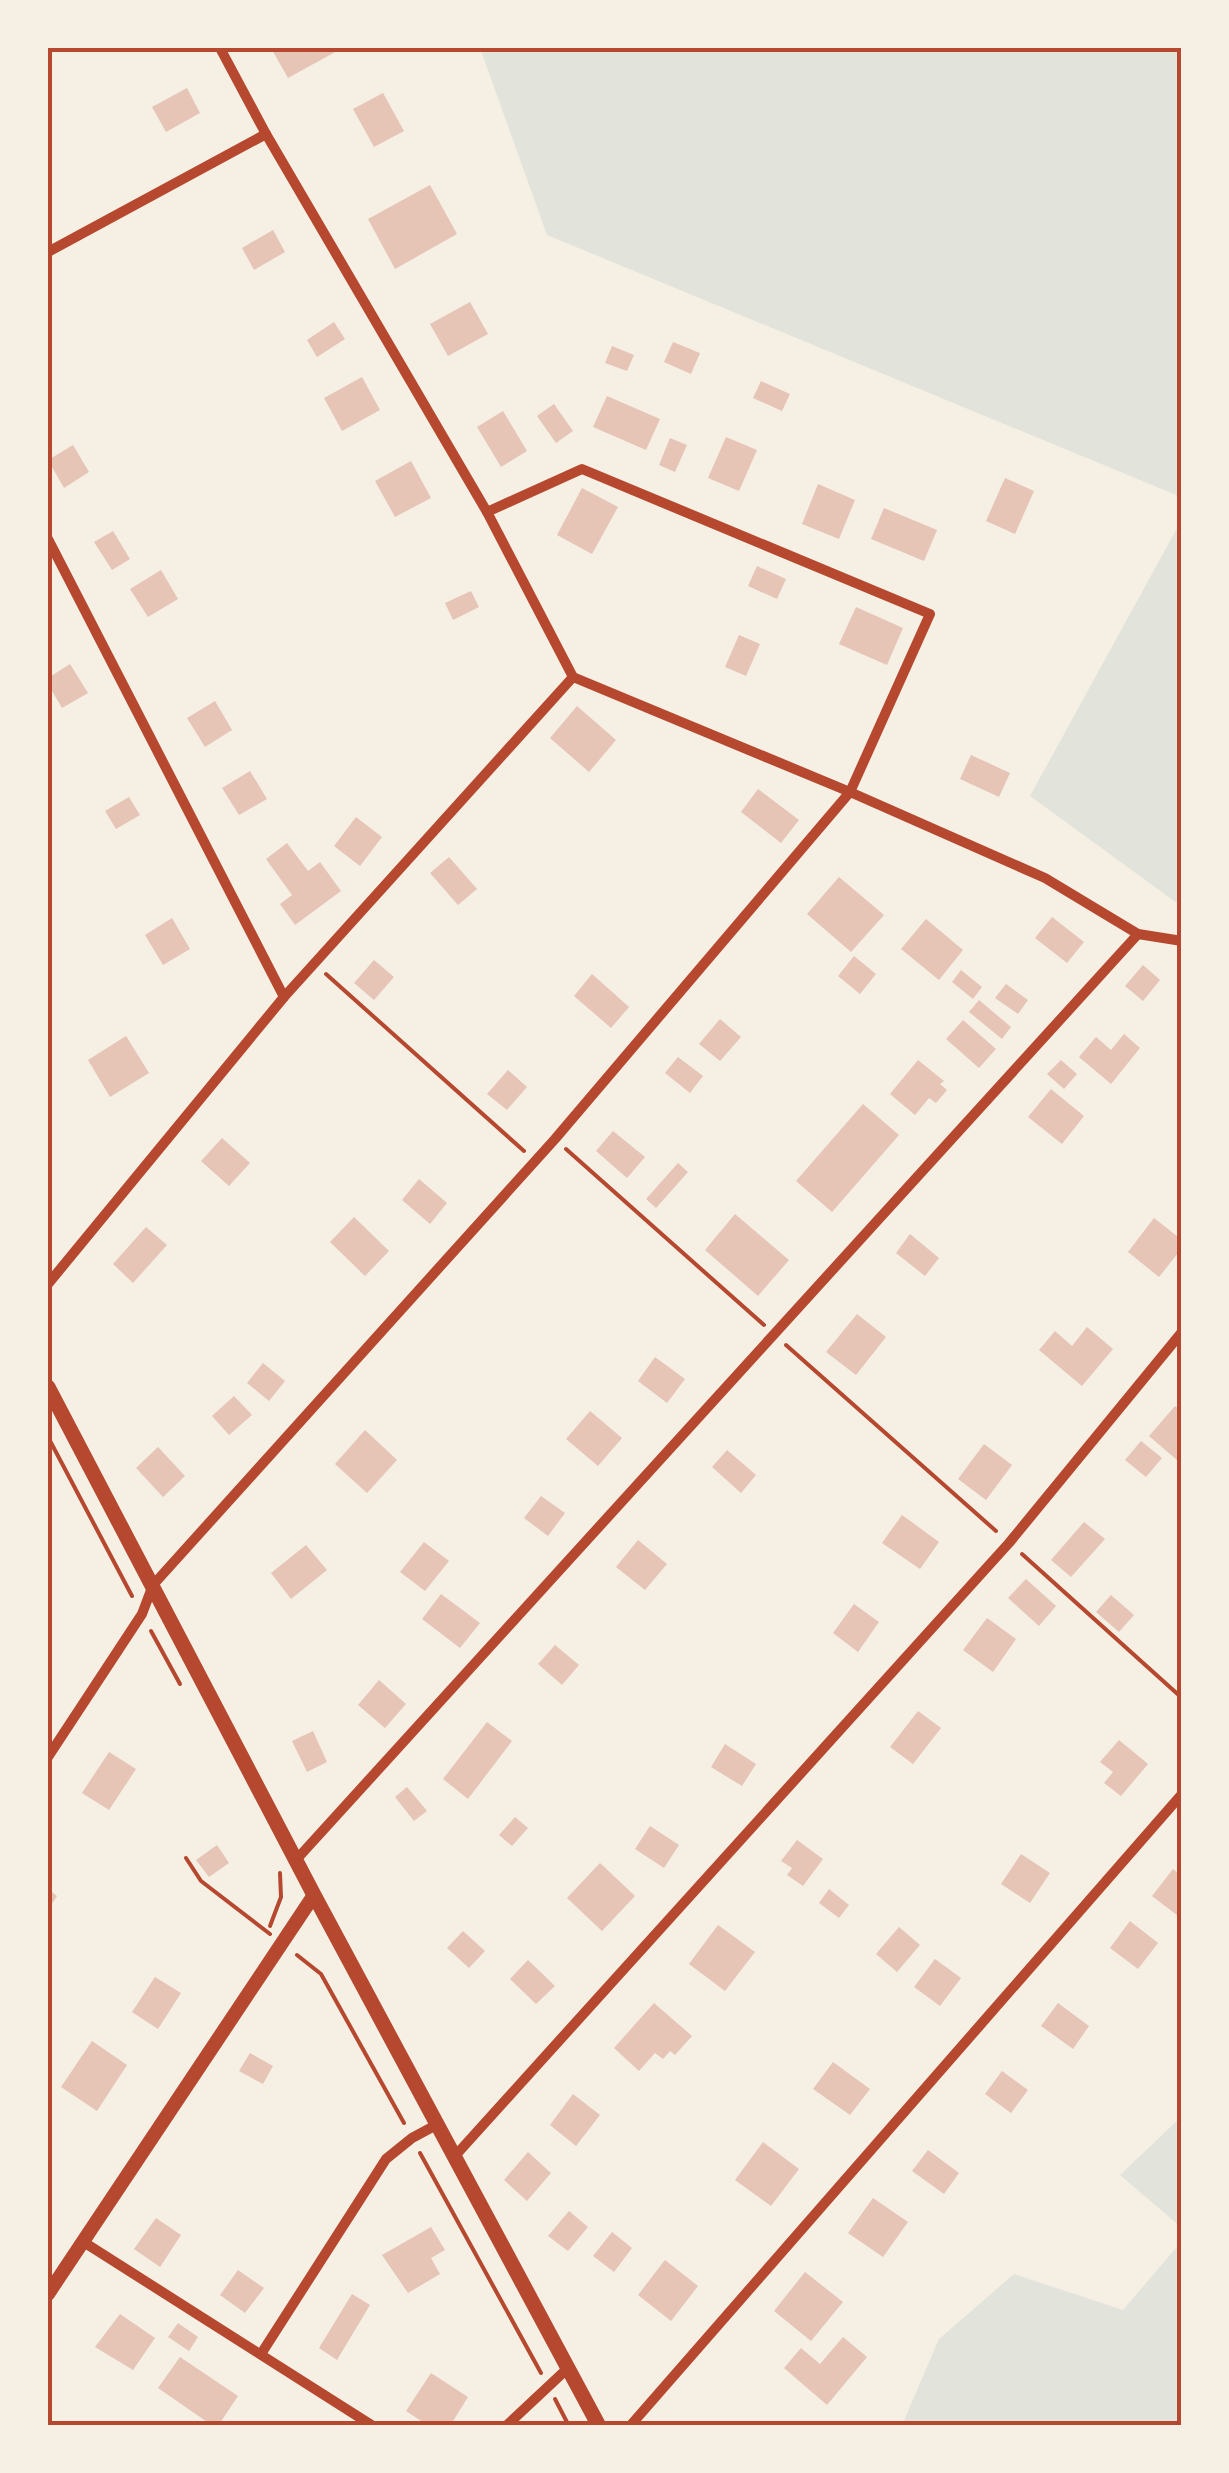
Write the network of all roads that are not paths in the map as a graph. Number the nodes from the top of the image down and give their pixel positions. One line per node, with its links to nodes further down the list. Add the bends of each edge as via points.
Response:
1 (220, 48): 2 (street)
2 (266, 134): 3 (street); 4 (street)
3 (48, 252)
4 (487, 512): 6 (street); 7 (street, via 582,469 930,614)
5 (48, 538): 10 (street)
6 (573, 677): 7 (street); 10 (street)
7 (850, 792): 8 (street, via 1045,878); 14 (street, via 555,1139)
8 (1138, 934): 9 (street); 17 (street)
9 (1182, 941)
10 (284, 997): 11 (street)
11 (48, 1284)
12 (1182, 1332): 20 (street, via 1009,1543)
13 (48, 1387): 14 (main road)
14 (153, 1585): 15 (street, via 142,1614); 17 (main road)
15 (48, 1757)
16 (1182, 1794): 28 (street)
17 (288, 1864): 18 (main road)
18 (314, 1895): 19 (main road); 21 (street)
19 (438, 2124): 20 (main road); 23 (street, via 386,2159)
20 (455, 2156): 24 (main road)
21 (82, 2241): 22 (street); 23 (street)
22 (48, 2294)
23 (261, 2354): 25 (street)
24 (568, 2368): 26 (street); 27 (main road)
25 (373, 2426)
26 (506, 2426)
27 (599, 2426)
28 (630, 2426)

